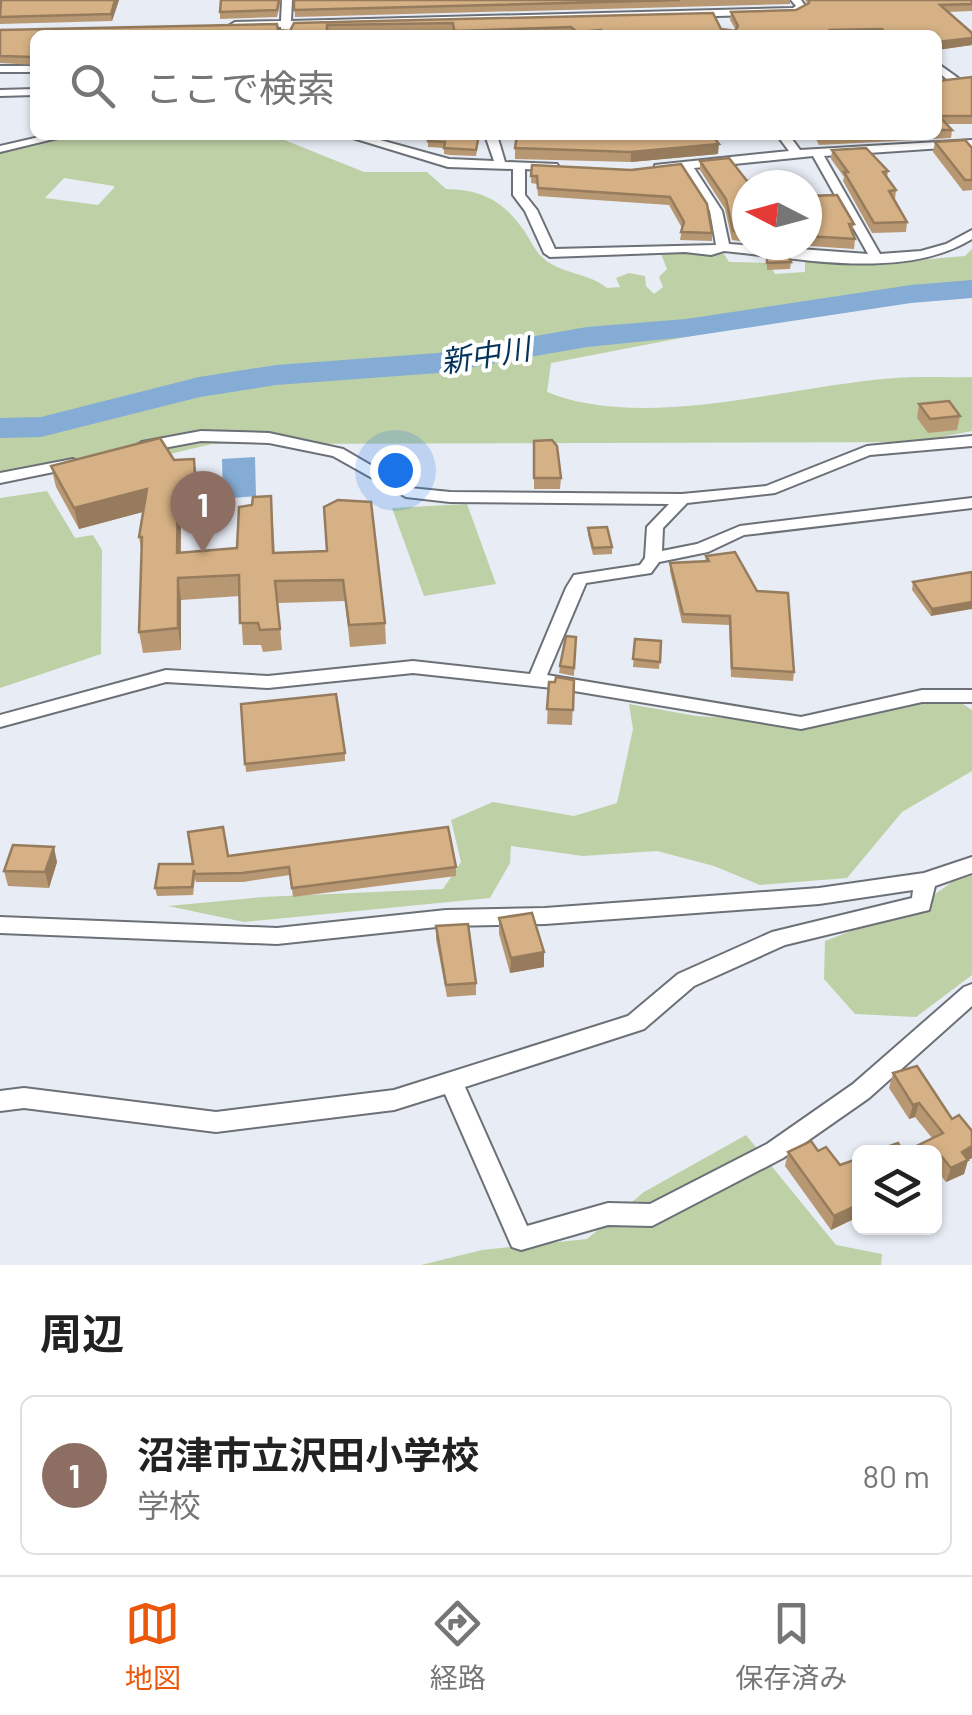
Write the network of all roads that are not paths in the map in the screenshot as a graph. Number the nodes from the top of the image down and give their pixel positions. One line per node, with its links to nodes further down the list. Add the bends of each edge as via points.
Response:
1 (287, 0): 4 (street)
2 (796, 0): 4 (street, via 801,8 794,11 721,18 548,11)
3 (229, 25): 4 (street)
4 (286, 29)
5 (0, 69): 6 (street)
6 (30, 69)
7 (942, 70): 9 (street)
8 (972, 78): 9 (street)
9 (954, 80): 10 (street)
10 (942, 82)
11 (30, 92): 12 (street)
12 (0, 93)
13 (41, 140): 18 (street)
14 (366, 140): 22 (street, via 448,163)
15 (493, 140): 22 (street)
16 (786, 140): 19 (street)
17 (972, 143): 20 (street)
18 (0, 149)
19 (797, 154): 20 (street); 21 (street)
20 (817, 154): 28 (street)
21 (686, 165): 25 (street); 27 (street, via 716,210)
22 (501, 166): 23 (street)
23 (519, 166): 24 (street); 27 (street, via 519,194 550,253)
24 (570, 168)
25 (646, 169)
26 (972, 234): 28 (street, via 950,249)
27 (723, 247): 28 (street)
28 (875, 256)
29 (972, 441): 33 (street, via 867,452 770,490)
30 (121, 452): 33 (street, via 201,436 270,438 338,452 406,492)
31 (84, 461): 32 (street)
32 (0, 474)
33 (682, 499): 35 (street, via 655,527)
34 (972, 504): 35 (street, via 740,531 702,548)
35 (652, 558): 36 (street, via 646,568 580,580)
36 (537, 680): 37 (street, via 801,724 922,696); 38 (street, via 414,667 268,682 166,676)
37 (972, 696)
38 (0, 721)
39 (972, 864): 40 (street)
40 (926, 881): 41 (street, via 819,896 446,918 277,936); 43 (street, via 922,904 780,938 686,980 636,1023)
41 (0, 925)
42 (972, 993): 43 (street, via 861,1092 775,1151 652,1216 608,1214 521,1239)
43 (452, 1084): 44 (street, via 394,1100 216,1122 24,1098)
44 (0, 1101)

